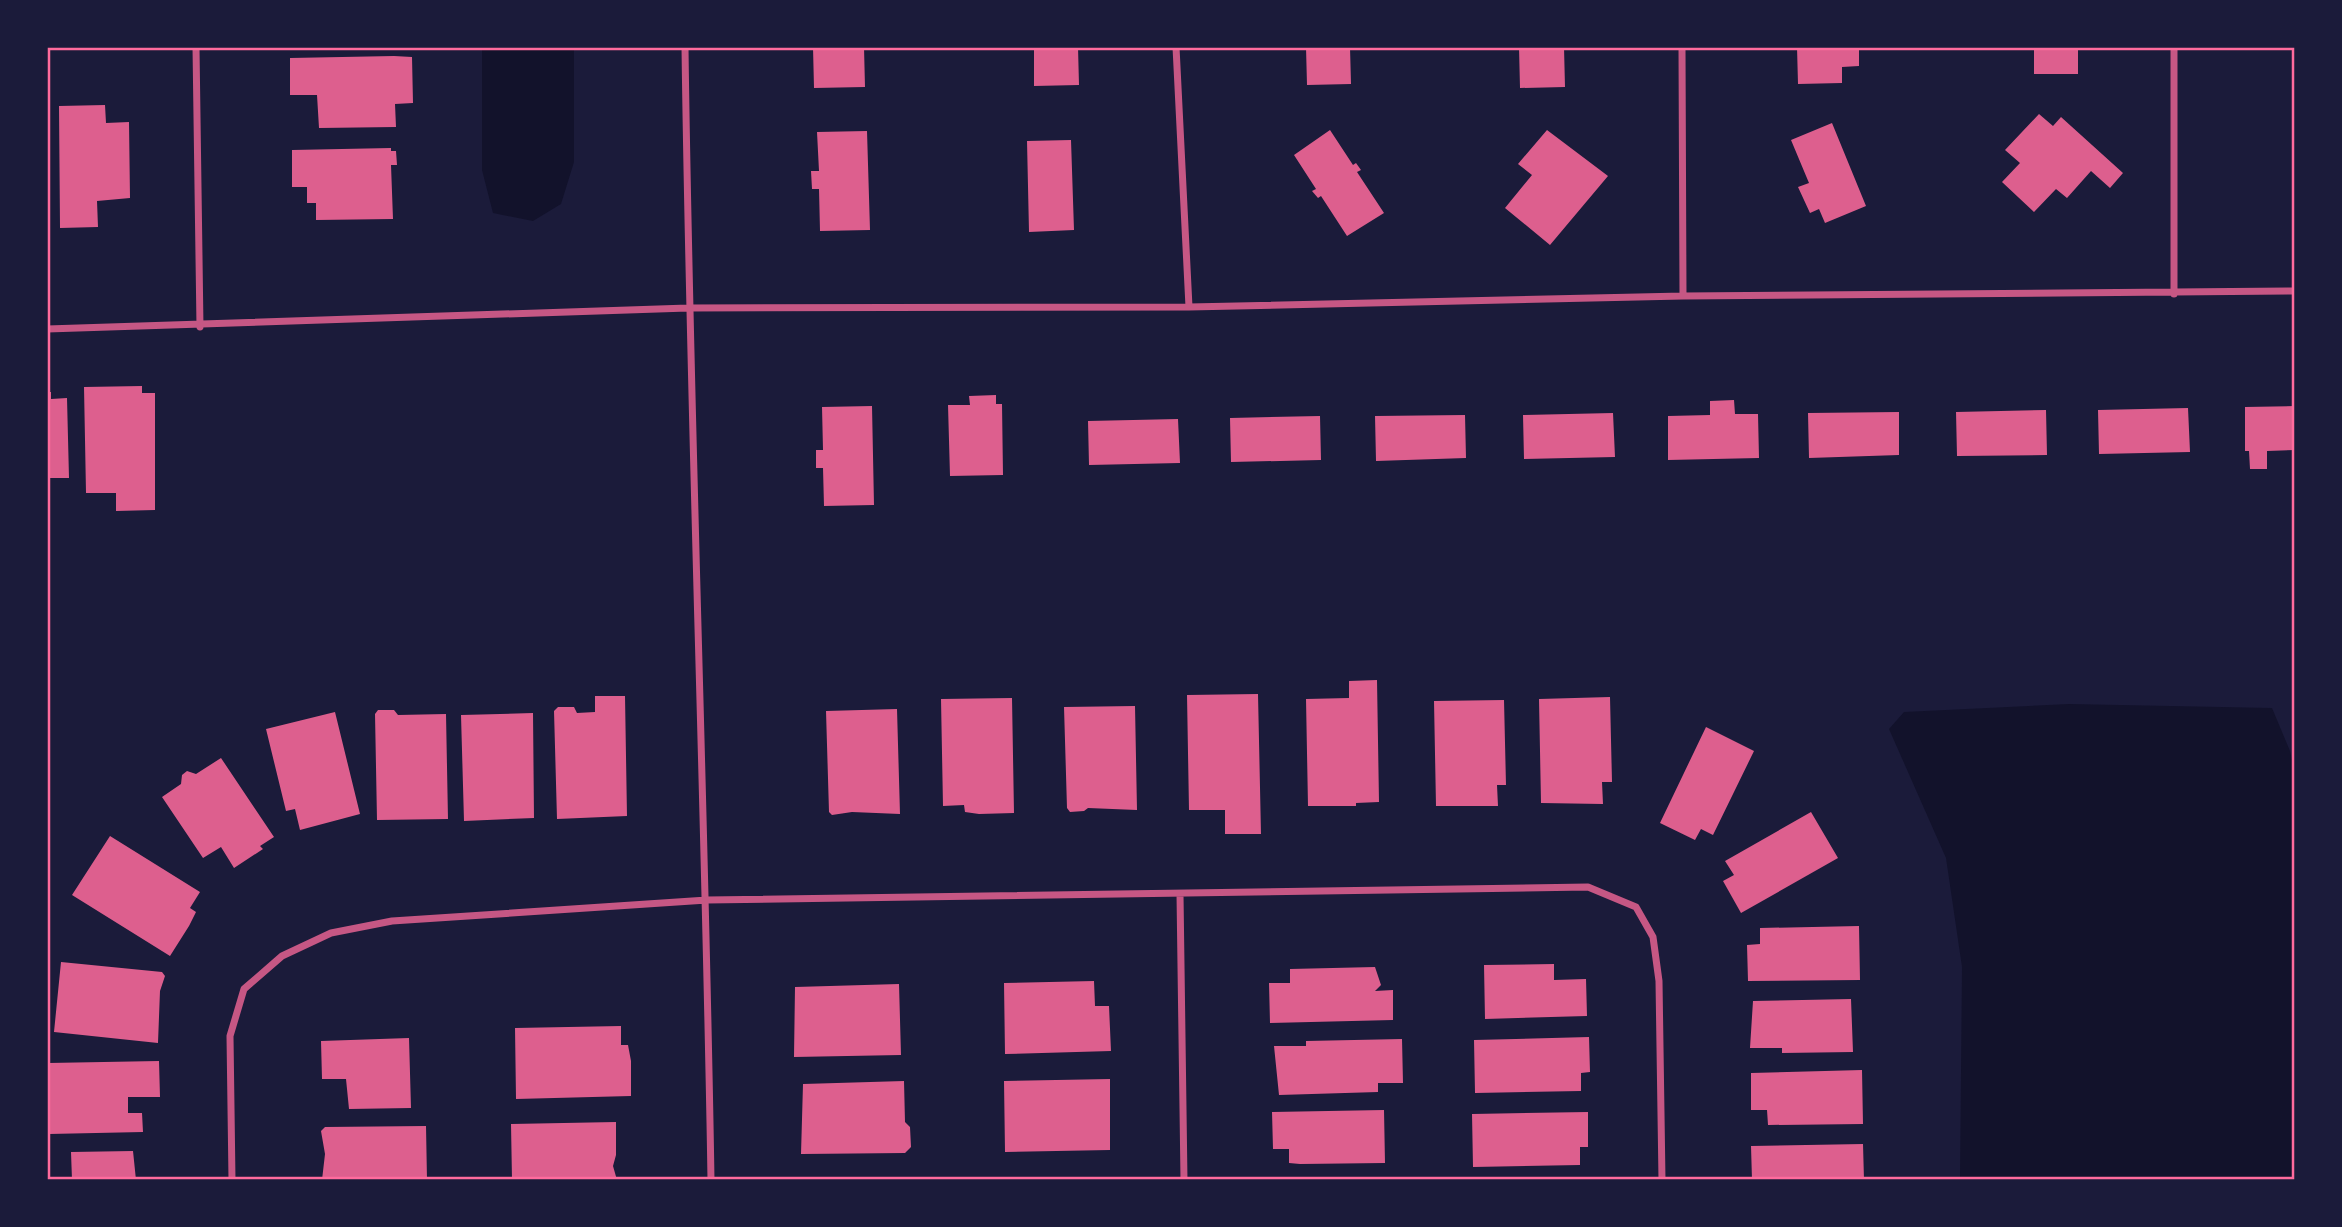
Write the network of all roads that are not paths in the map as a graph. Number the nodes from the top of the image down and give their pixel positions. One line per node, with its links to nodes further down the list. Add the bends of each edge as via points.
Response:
1 (196, 47): 11 (street)
2 (685, 47): 10 (street)
3 (1176, 47): 9 (street)
4 (1682, 47): 8 (street)
5 (2174, 47): 7 (street)
6 (2295, 291): 7 (street)
7 (2174, 294): 8 (street)
8 (1683, 296): 9 (street)
9 (1189, 307): 10 (street)
10 (688, 308): 11 (street); 14 (street)
11 (200, 327): 12 (street)
12 (47, 329)
13 (1180, 894): 14 (street); 17 (street); 18 (street, via 1588,887 1636,907 1653,937 1659,981)
14 (706, 901): 15 (street, via 392,921 331,933 282,956 244,989 230,1036); 16 (street)
15 (232, 1180)
16 (711, 1180)
17 (1184, 1180)
18 (1662, 1180)

